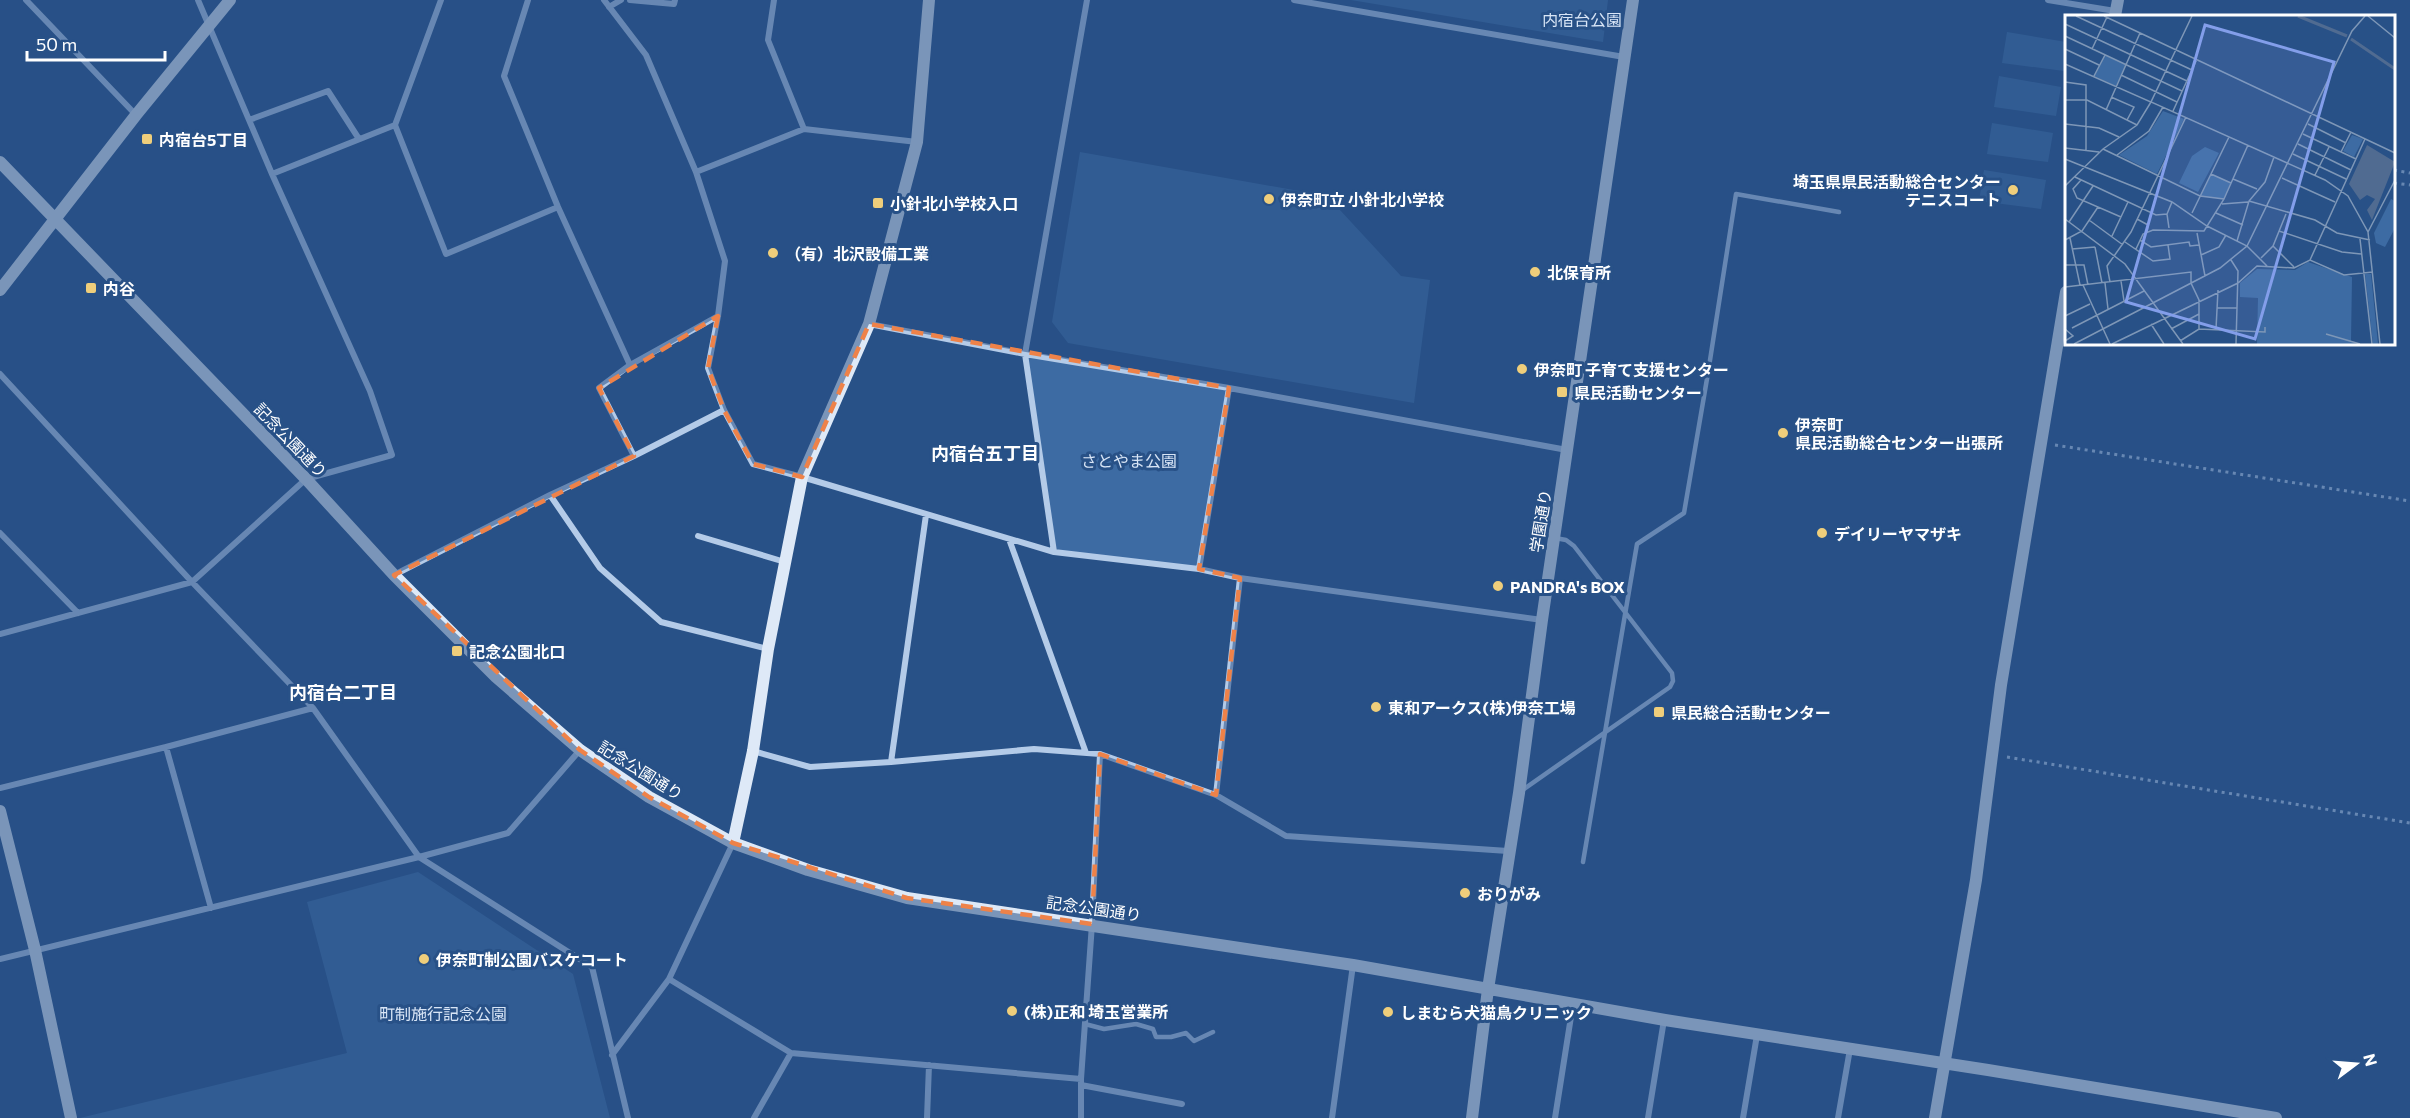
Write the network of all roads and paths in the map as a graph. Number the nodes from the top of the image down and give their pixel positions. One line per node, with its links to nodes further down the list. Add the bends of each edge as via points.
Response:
1 (26, 0): 20 (street)
2 (198, 0): 18 (street)
3 (230, 0): 18 (street)
4 (441, 0): 22 (street)
5 (528, 0): 33 (street, via 504,76)
6 (604, 0): 16 (street)
7 (621, 0): 16 (street)
8 (630, 0): 9 (street, via 674,4)
9 (675, 0)
10 (774, 0): 23 (street, via 768,40)
11 (930, 0): 25 (street)
12 (1087, 0): 40 (street)
13 (1294, 0): 19 (street)
14 (1632, 0): 19 (street, 学園通り)
15 (2048, 0): 17 (street)
16 (609, 7): 28 (street, via 646,55)
17 (2117, 9)
18 (209, 27): 20 (street); 21 (street)
19 (1624, 57): 46 (street, 学園通り)
20 (136, 115): 35 (street)
21 (249, 120): 24 (street, via 328,91); 30 (street)
22 (395, 125): 24 (street); 33 (street, via 446,254)
23 (804, 129): 25 (street); 28 (street)
24 (359, 139): 30 (street)
25 (917, 142): 39 (street)
26 (0, 162): 35 (street, 記念公園通り)
27 (2395, 170): 29 (path)
28 (696, 172): 38 (street, via 725,261)
29 (2410, 173)
30 (272, 174): 49 (street, via 370,391 392,455)
31 (2395, 183): 32 (path)
32 (2410, 185)
33 (558, 207): 41 (street)
34 (1839, 212): 63 (lane, via 1736,194 1684,513 1637,544)
35 (54, 219): 36 (street); 49 (street, 記念公園通り)
36 (0, 290)
37 (2065, 304): 45 (street)
38 (718, 316): 41 (street); 44 (street, via 708,368)
39 (869, 324): 40 (street); 48 (street)
40 (1025, 354): 43 (street); 57 (street)
41 (630, 365): 47 (street, via 599,388)
42 (0, 374): 62 (street)
43 (1229, 388): 46 (street); 59 (street)
44 (724, 410): 47 (street); 48 (street, via 753,464)
45 (2041, 444): 51 (path); 75 (street)
46 (1568, 450): 55 (street, 学園通り)
47 (634, 456): 50 (street)
48 (802, 477): 52 (street); 58 (street)
49 (306, 479): 60 (street, 記念公園通り); 62 (street)
50 (550, 495): 60 (street); 67 (street, via 600,568 661,622)
51 (2410, 501)
52 (926, 515): 56 (street); 76 (street)
53 (0, 532): 64 (street)
54 (699, 536): 58 (street)
55 (1555, 538): 63 (lane, via 1574,546); 65 (street, 学園通り)
56 (1009, 539): 57 (street); 73 (street)
57 (1054, 552): 59 (street)
58 (785, 562): 67 (street)
59 (1199, 569): 61 (street)
60 (394, 575): 71 (street, 記念公園通り, via 496,677)
61 (1240, 578): 65 (street); 79 (street)
62 (192, 582): 64 (street); 68 (street)
63 (1625, 611): 69 (lane); 69 (lane, via 1672,673 1673,681)
64 (78, 613): 66 (street)
65 (1542, 620): 78 (street, 学園通り)
66 (0, 634)
67 (768, 649): 72 (street)
68 (312, 708): 70 (street); 84 (street)
69 (1606, 732): 78 (lane); 85 (lane)
70 (166, 747): 77 (street); 86 (street)
71 (579, 750): 82 (street, 記念公園通り, via 649,797); 84 (street, via 508,833)
72 (753, 751): 76 (street, via 810,767); 82 (street)
73 (1086, 753): 74 (street); 76 (street, via 1034,749)
74 (1100, 754): 79 (street); 87 (street)
75 (1990, 754): 81 (path); 101 (street, via 1976,880)
76 (891, 762)
77 (0, 788)
78 (1519, 793): 83 (street, 学園通り)
79 (1216, 795): 83 (street, via 1286,836)
80 (0, 811): 88 (street)
81 (2410, 823)
82 (734, 843): 87 (street, 記念公園通り, via 808,870 907,898); 91 (street)
83 (1508, 851): 92 (street, 学園通り)
84 (419, 857): 86 (street); 100 (street, via 592,967)
85 (1583, 862)
86 (211, 909): 88 (street)
87 (1092, 924): 90 (street, 記念公園通り); 95 (street)
88 (35, 950): 89 (street); 105 (street)
89 (0, 958)
90 (1353, 965): 92 (street, 記念公園通り); 110 (street)
91 (669, 979): 99 (street); 100 (street)
92 (1488, 988): 93 (street, 記念公園通り); 111 (street, 学園通り)
93 (1574, 1004): 94 (street, 記念公園通り); 112 (street)
94 (1665, 1020): 97 (street, 記念公園通り); 113 (street)
95 (1085, 1024): 96 (lane, via 1104,1029 1136,1024 1153,1029 1156,1037 1186,1033 1194,1041); 103 (street)
96 (1212, 1032)
97 (1757, 1034): 98 (street, 記念公園通り); 114 (street)
98 (1850, 1049): 101 (street, 記念公園通り); 115 (street)
99 (791, 1053): 102 (street); 107 (street)
100 (612, 1055): 106 (street)
101 (1944, 1064): 116 (street); 117 (street, 記念公園通り)
102 (929, 1065): 103 (street); 108 (street)
103 (1081, 1082): 104 (street); 109 (street)
104 (1182, 1104)
105 (71, 1118)
106 (628, 1118)
107 (754, 1118)
108 (927, 1118)
109 (1081, 1118)
110 (1332, 1118)
111 (1472, 1118)
112 (1555, 1118)
113 (1647, 1118)
114 (1743, 1118)
115 (1838, 1118)
116 (1935, 1118)
117 (2276, 1118)

